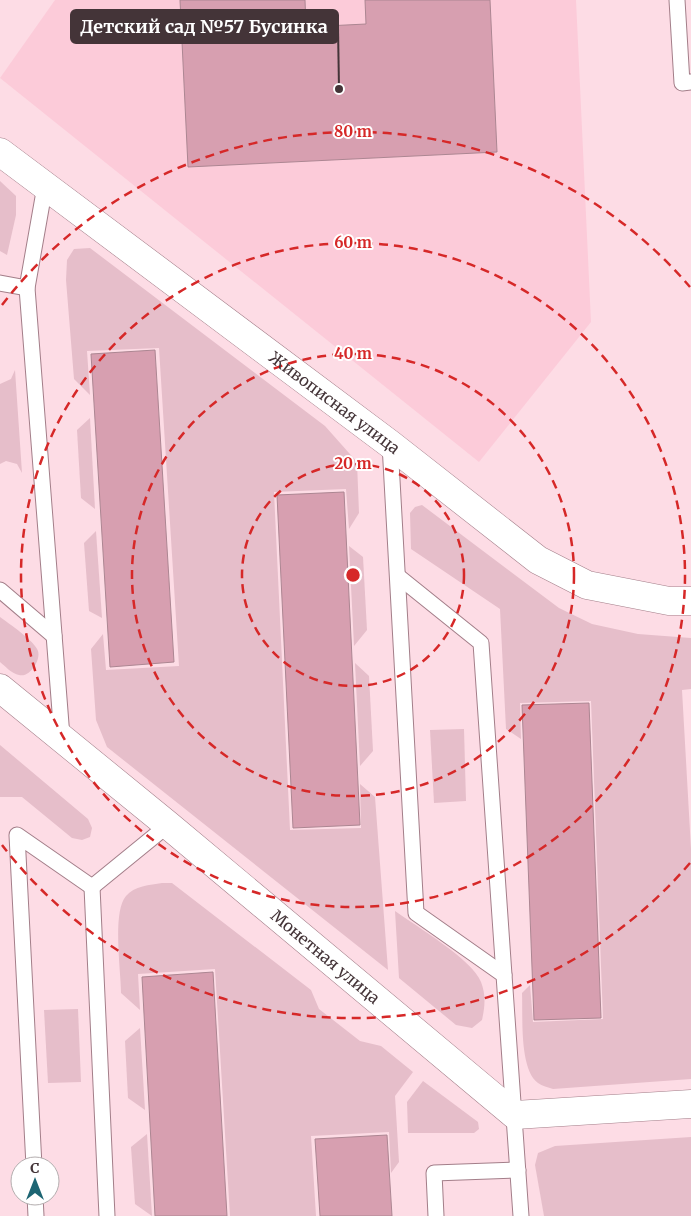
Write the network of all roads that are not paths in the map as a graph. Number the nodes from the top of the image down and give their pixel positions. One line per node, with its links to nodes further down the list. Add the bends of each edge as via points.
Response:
1 (677, 0): 2 (lane, via 682,83)
2 (691, 82)
3 (0, 152): 4 (street, Живописная улица)
4 (45, 186): 6 (lane); 7 (street, Живописная улица)
5 (0, 283): 6 (lane)
6 (28, 288): 11 (lane)
7 (390, 444): 8 (lane); 10 (street, Живописная улица, via 538,560 587,585 668,601)
8 (399, 578): 16 (lane, via 481,643); 16 (lane, via 416,913)
9 (0, 590): 11 (lane)
10 (691, 601)
11 (54, 636): 13 (lane)
12 (0, 688): 13 (street, Монетная улица)
13 (62, 737): 14 (street, Монетная улица)
14 (168, 825): 15 (lane); 18 (street, Монетная улица)
15 (92, 888): 19 (lane, via 16,835); 21 (lane)
16 (504, 975): 18 (lane)
17 (691, 1104): 18 (street)
18 (515, 1115): 20 (lane)
19 (33, 1156)
20 (518, 1170): 22 (lane, via 434,1173); 23 (lane)
21 (107, 1216)
22 (436, 1216)
23 (521, 1216)

